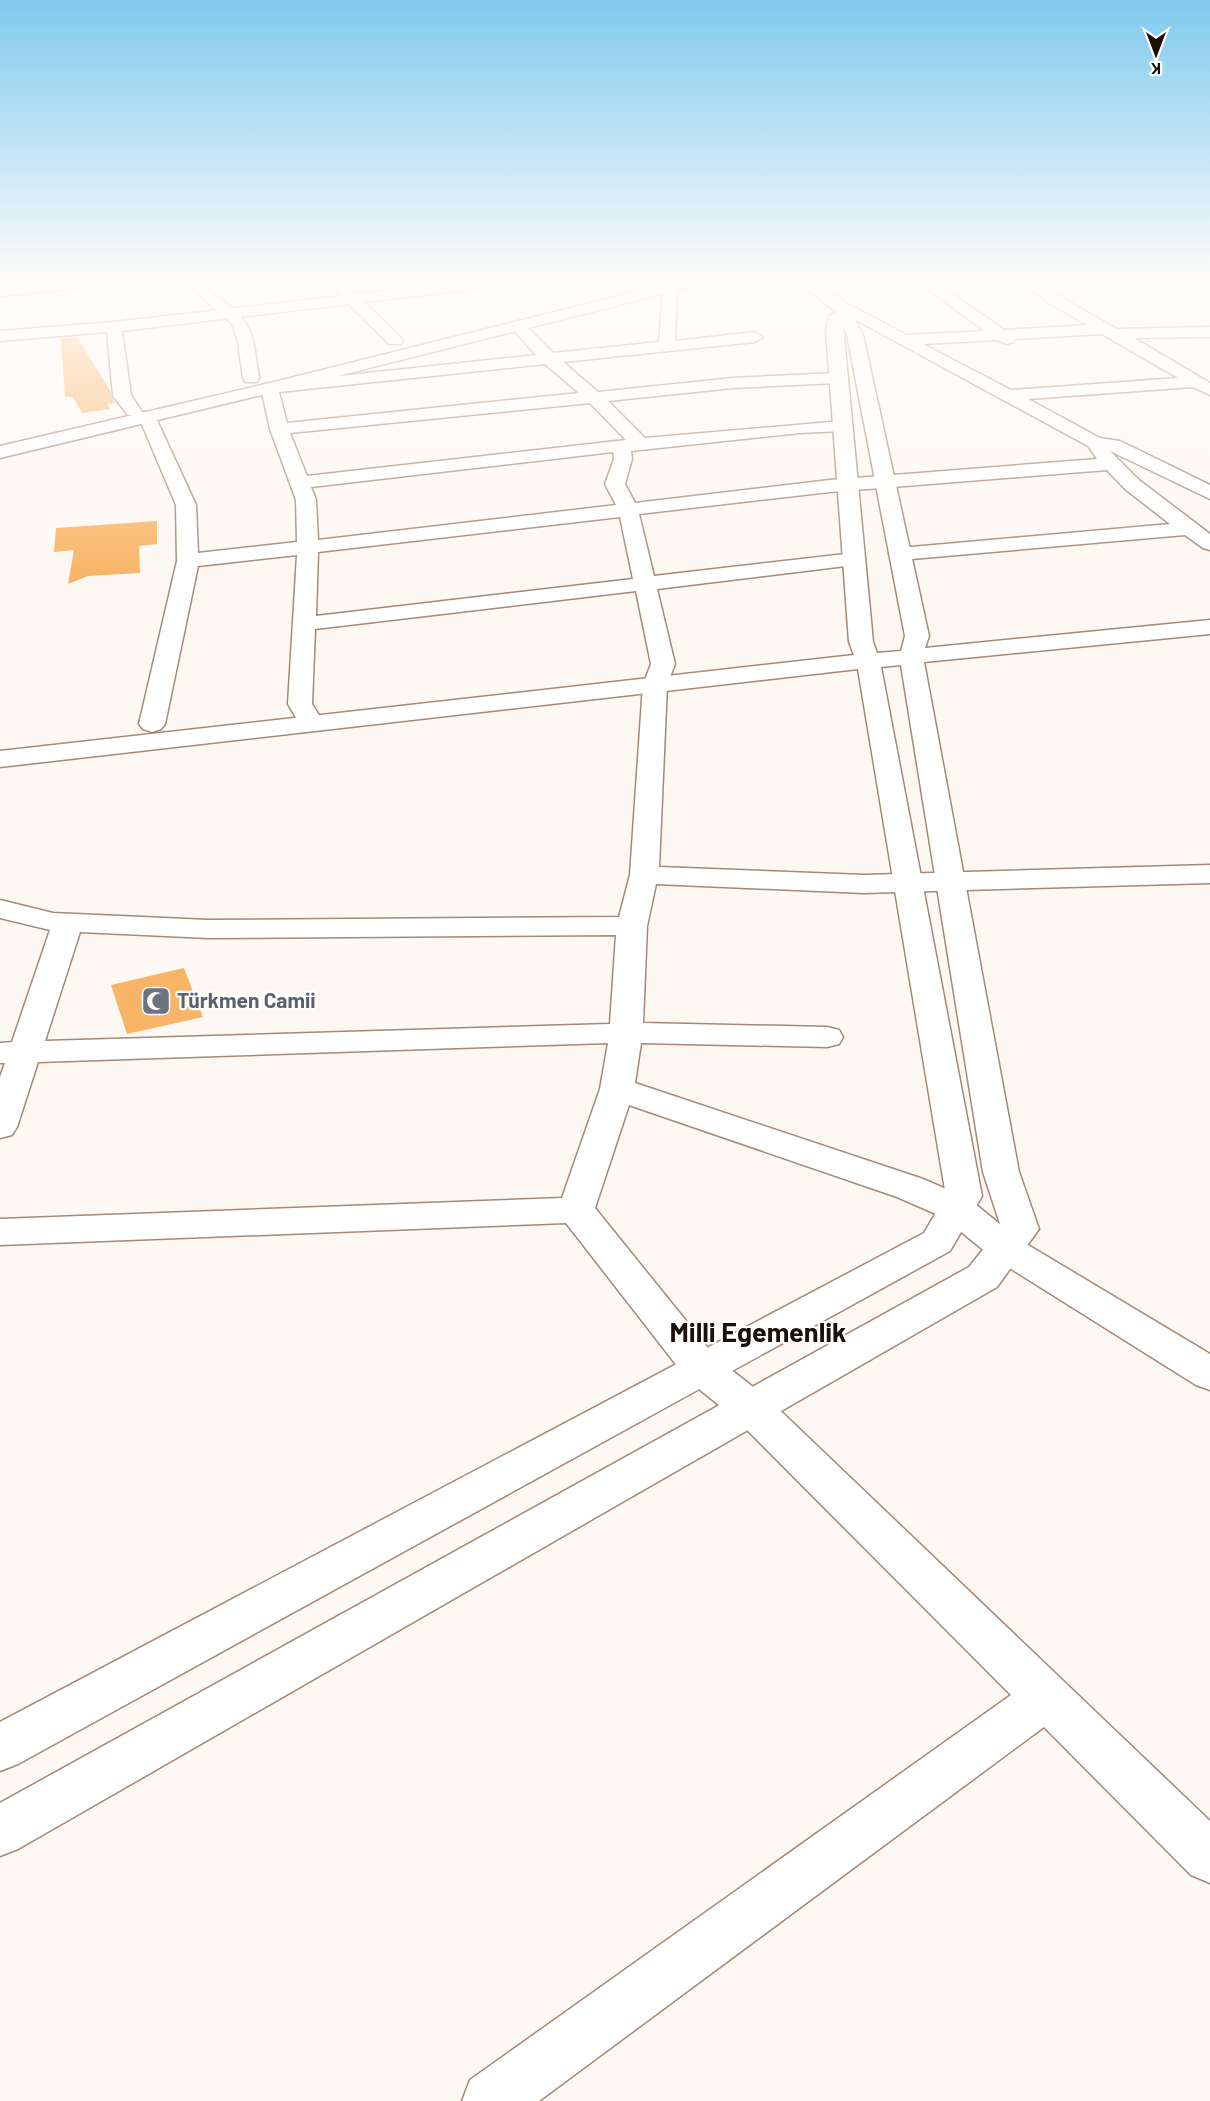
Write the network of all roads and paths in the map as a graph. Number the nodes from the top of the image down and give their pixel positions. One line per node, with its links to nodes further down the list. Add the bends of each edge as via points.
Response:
1 (120, 377): 16 (street, via 122,396)
2 (254, 377): 9 (street)
3 (314, 377): 12 (street)
4 (372, 377): 12 (street)
5 (570, 377): 15 (street)
6 (864, 377): 26 (street)
7 (971, 377): 14 (street)
8 (1185, 377): 11 (street)
9 (250, 378): 16 (street)
10 (838, 378): 15 (street, via 733,383); 17 (street)
11 (1194, 382): 13 (street); 14 (street)
12 (270, 388): 16 (street); 18 (street)
13 (1210, 390)
14 (1005, 396): 20 (street)
15 (594, 397): 18 (street); 21 (street)
16 (140, 414): 19 (street); 22 (street); 36 (street, via 186,505)
17 (842, 426): 21 (street); 28 (street)
18 (279, 429): 25 (street)
19 (0, 442)
20 (1094, 442): 23 (street); 24 (street, via 1113,445)
21 (631, 445): 25 (street); 30 (street, via 615,484)
22 (0, 452)
23 (1112, 464): 26 (street); 27 (street)
24 (1179, 477): 27 (street); 29 (street)
25 (300, 483): 33 (street, via 306,500)
26 (885, 483): 28 (street); 34 (street)
27 (1132, 483): 31 (street)
28 (848, 485): 30 (street); 35 (street)
29 (1210, 493)
30 (628, 509): 33 (street); 37 (street)
31 (1190, 528): 32 (street); 34 (street)
32 (1210, 544)
33 (308, 547): 36 (street); 39 (street)
34 (900, 554): 41 (street)
35 (854, 559): 37 (street); 42 (street)
36 (188, 561): 45 (street)
37 (645, 583): 39 (street); 43 (street)
38 (1210, 607): 41 (street)
39 (304, 624): 44 (street)
40 (1210, 627): 41 (street)
41 (914, 646): 42 (street); 51 (street)
42 (865, 652): 43 (street); 50 (street)
43 (659, 674): 44 (street); 49 (street)
44 (305, 713): 45 (street); 47 (street)
45 (152, 724): 46 (street)
46 (0, 739)
47 (0, 759)
48 (1210, 874): 51 (street)
49 (644, 875): 50 (street); 54 (street)
50 (908, 883): 51 (street); 60 (street, via 964,1196)
51 (950, 883): 63 (street, via 1001,1172 1020,1229)
52 (0, 909): 53 (street)
53 (68, 923): 54 (street, via 208,929); 57 (street)
54 (632, 926): 55 (street)
55 (626, 1033): 56 (street); 57 (street); 58 (street)
56 (827, 1037)
57 (12, 1053): 59 (street)
58 (617, 1089): 60 (street, via 910,1188); 61 (street)
59 (0, 1127)
60 (956, 1208): 63 (street); 64 (street, via 937,1242)
61 (576, 1210): 62 (street); 64 (street)
62 (0, 1232)
63 (1005, 1248): 65 (street); 66 (street, via 983,1277)
64 (702, 1369): 66 (street); 68 (street)
65 (1210, 1374)
66 (751, 1408): 67 (street); 69 (street)
67 (1047, 1697): 70 (street); 71 (street)
68 (0, 1748)
69 (0, 1831)
70 (1210, 1857)
71 (491, 2101)

